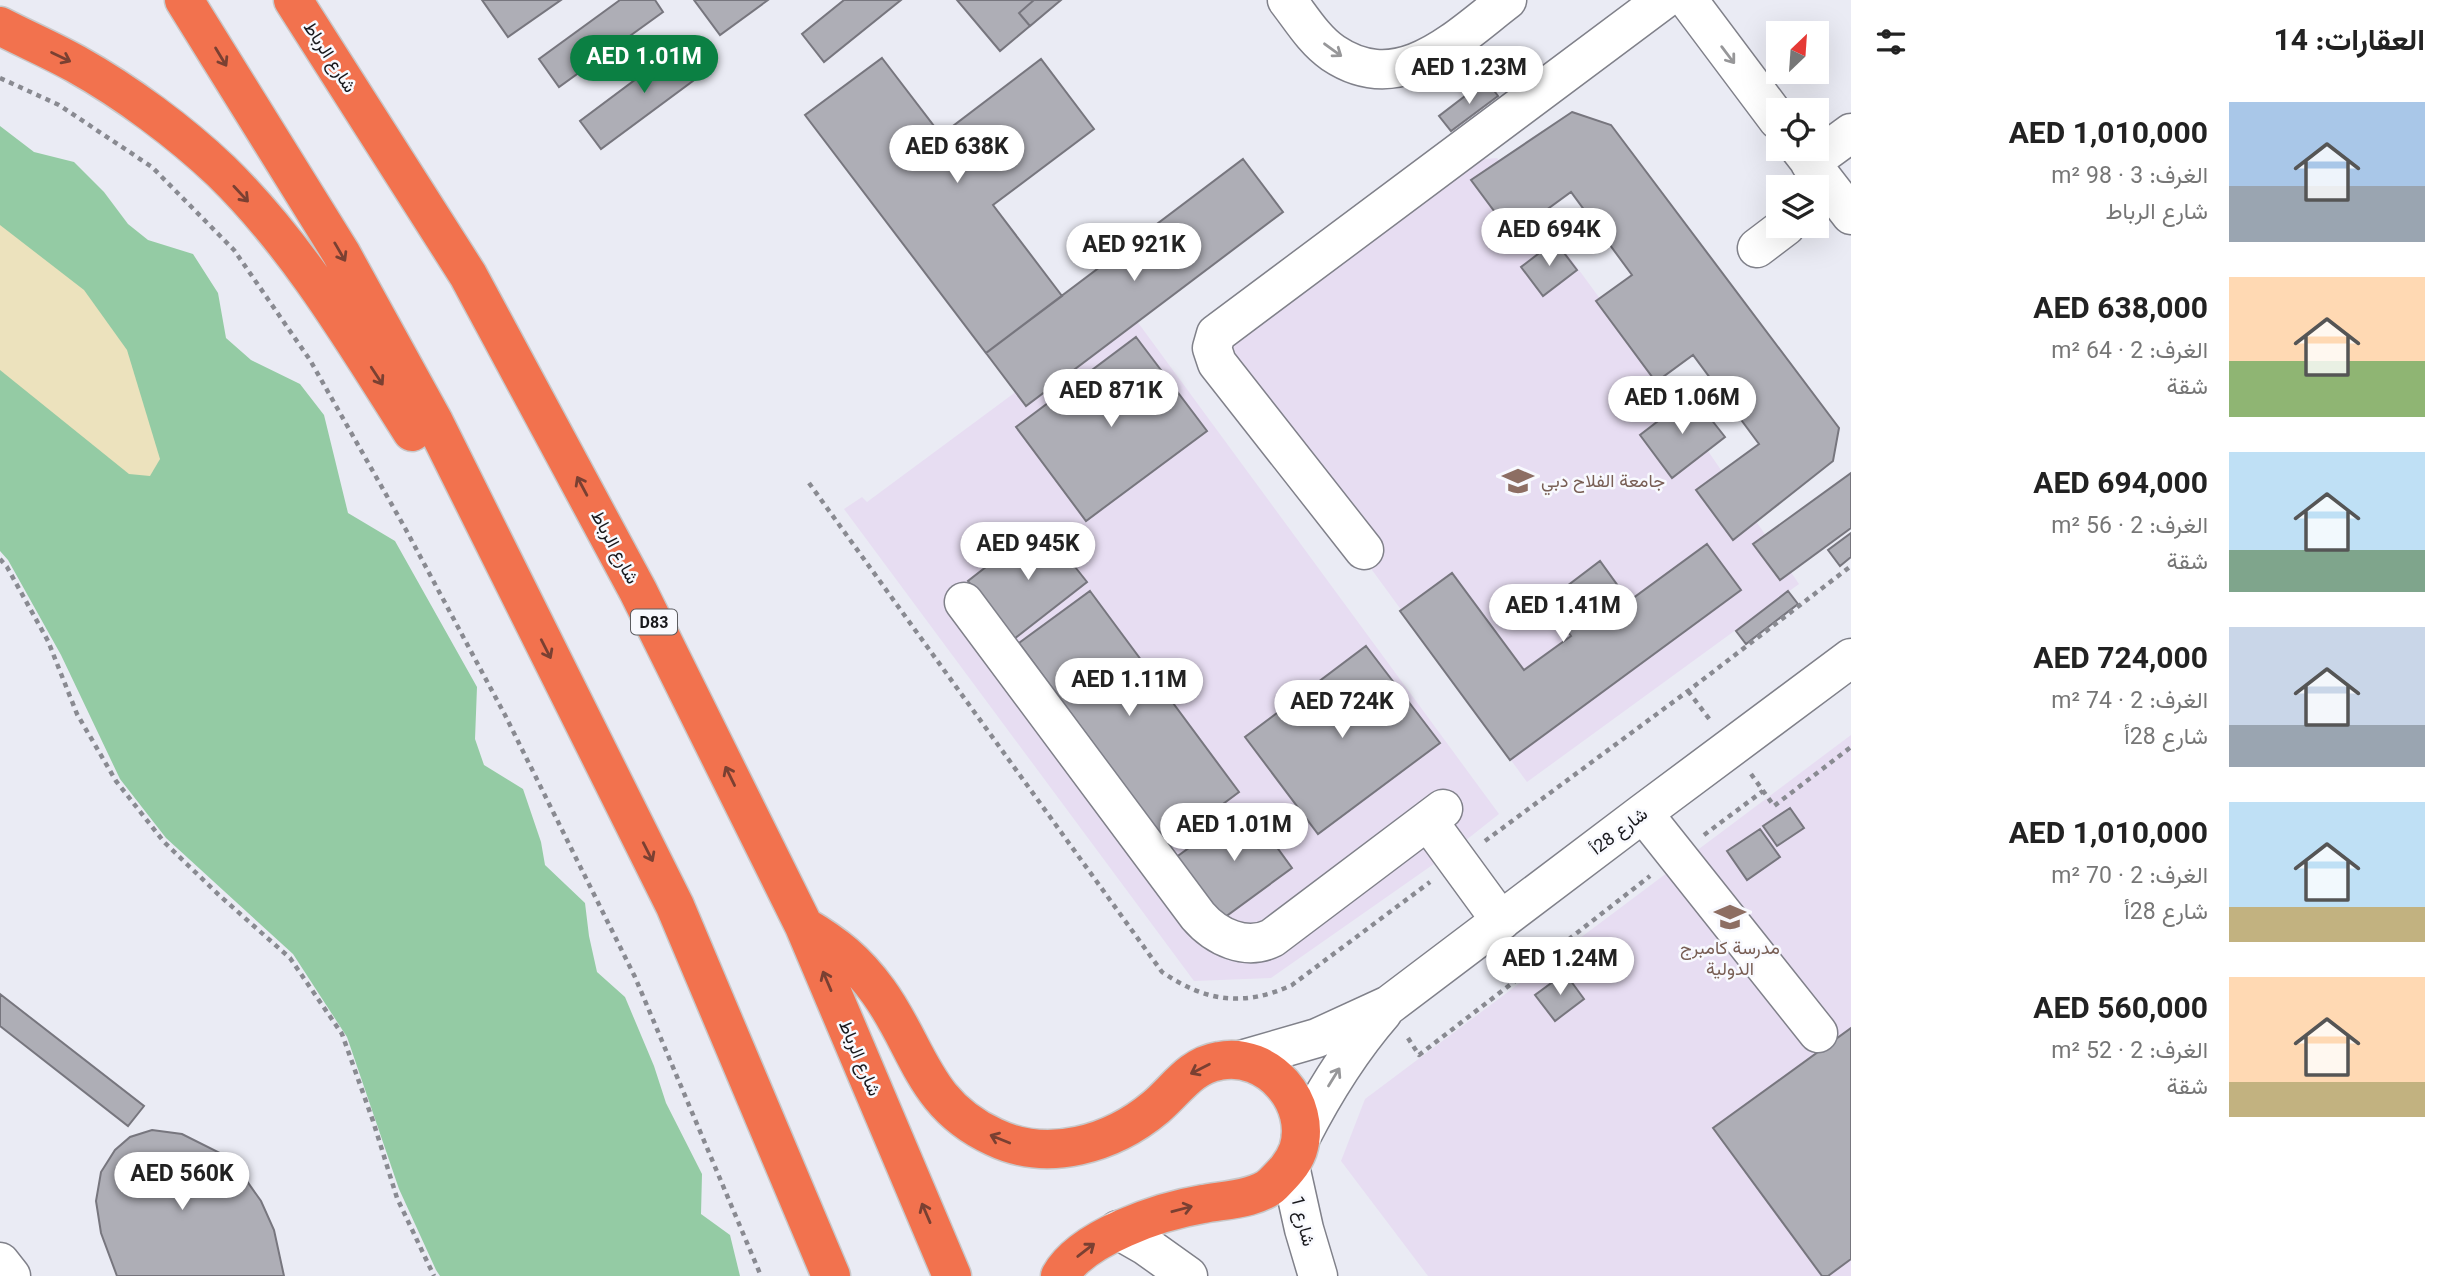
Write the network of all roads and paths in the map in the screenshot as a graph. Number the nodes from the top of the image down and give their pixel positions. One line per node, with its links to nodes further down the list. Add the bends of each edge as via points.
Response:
1 (184, 0): 17 (highway, one-way to 17, via 341,253 434,422)
2 (293, 0): 22 (highway, شارع الرباط / D83, one-way to 2, via 638,591 468,275)
3 (1287, 0): 4 (street, one-way to 4, via 1332,52 1358,65 1387,69 1416,64 1441,50)
4 (1507, 0)
5 (1663, 0): 13 (street, via 1216,334 1212,348 1217,363)
6 (1688, 0): 9 (street, one-way to 9)
7 (0, 26): 17 (highway, one-way to 17, via 77,65 152,114 220,171 280,236 333,307)
8 (0, 78): 31 (path, via 60,105 152,167 234,250 310,360 505,715 635,977)
9 (1766, 104)
10 (1851, 133): 11 (street)
11 (1827, 175)
12 (809, 483): 20 (path, via 1163,972 1177,982 1223,998 1274,993 1292,985)
13 (1364, 550)
14 (0, 559): 30 (path, via 48,641 77,714 116,781 164,842 290,958 342,1034 397,1198)
15 (1851, 566): 20 (path)
16 (964, 602): 20 (street, via 1198,916 1219,934 1251,945 1272,938 1435,815)
17 (527, 610): 32 (highway, one-way to 32, via 675,906)
18 (1851, 658): 19 (street, شارع 28أ)
19 (1643, 813): 21 (street, شارع 28أ); 24 (street)
20 (1457, 862): 21 (street)
21 (1501, 921): 23 (street, شارع 28أ); 23 (path, via 1537,964 1419,1055)
22 (804, 926): 25 (highway, one-way to 22, via 1198,1068 1156,1107 1126,1128 1093,1142 1058,1150 1020,1146 994,1138 942,1099 867,976 836,945); 33 (highway, شارع الرباط / D83, one-way to 22)
23 (1397, 1018): 25 (street, شارع 28أ); 26 (street, شارع 28أ, one-way to 23, via 1319,1102 1363,1035)
24 (1818, 1033)
25 (1241, 1060): 26 (highway, via 1266,1069 1286,1086 1298,1111)
26 (1296, 1152): 27 (highway, one-way to 26, via 1158,1215 1270,1188); 36 (street, شارع 1, via 1304,1229)
27 (1118, 1230): 34 (highway, one-way to 27, via 1088,1247); 35 (street)
28 (0, 1262): 29 (street)
29 (11, 1276)
30 (434, 1276)
31 (761, 1276)
32 (831, 1276)
33 (952, 1276)
34 (1060, 1276)
35 (1188, 1276)
36 (1318, 1276)

